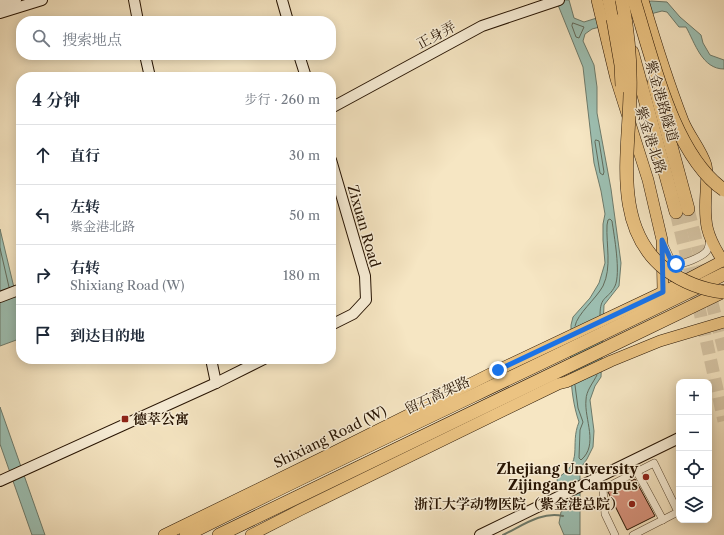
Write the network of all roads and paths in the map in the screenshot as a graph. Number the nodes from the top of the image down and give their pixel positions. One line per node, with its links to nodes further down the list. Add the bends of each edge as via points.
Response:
1 (16, 0): 13 (street)
2 (42, 0): 14 (street)
3 (134, 0): 15 (street)
4 (282, 0): 16 (street)
5 (559, 0): 21 (street, 正身弄, via 482,26)
6 (597, 0): 26 (main road, 紫金港北路, via 616,79 648,180)
7 (609, 0): 22 (highway, bridge, via 621,65)
8 (617, 0): 10 (highway, 紫金港路隧道, via 682,210 654,83)
9 (622, 0): 22 (highway, bridge, via 630,54)
10 (630, 0)
11 (634, 0): 24 (highway, bridge, via 660,85 683,142 702,170)
12 (643, 0): 25 (main road, via 656,46 684,124 706,166 705,209)
13 (0, 5)
14 (0, 14)
15 (137, 16)
16 (287, 16)
17 (146, 60): 19 (street)
18 (301, 60): 20 (street)
19 (149, 72)
20 (304, 72)
21 (336, 105)
22 (627, 163): 30 (highway, bridge, via 632,218 639,236 650,253 659,264 678,278 703,288)
23 (336, 177): 32 (street, Zixuan Road, via 365,276 366,300 353,314)
24 (724, 190)
25 (710, 239): 26 (street, via 705,253 681,265 670,258); 27 (main road)
26 (662, 240): 29 (main road, 紫金港北路)
27 (724, 265): 29 (main road, Shixiang Road (W)); 34 (highway, 留石高架路)
28 (16, 292): 31 (street)
29 (663, 292): 34 (main road, Shixiang Road (W))
30 (724, 292): 37 (highway, via 615,344)
31 (0, 297)
32 (336, 322)
33 (724, 322): 37 (main road)
34 (607, 325): 45 (main road, Shixiang Road (W), via 566,337); 46 (highway, 留石高架路, via 563,353)
35 (212, 364): 38 (street)
36 (254, 364): 38 (street)
37 (564, 376): 47 (highway); 48 (main road, via 558,384)
38 (216, 383): 43 (street)
39 (676, 440): 40 (street)
40 (641, 457): 41 (street); 49 (street)
41 (646, 467): 42 (street); 44 (street, via 654,463 678,512)
42 (637, 472): 44 (street); 50 (street, via 603,489 605,514)
43 (0, 481)
44 (662, 520): 51 (street)
45 (164, 535)
46 (186, 535)
47 (219, 535)
48 (252, 535)
49 (480, 535)
50 (615, 535)
51 (633, 535)

